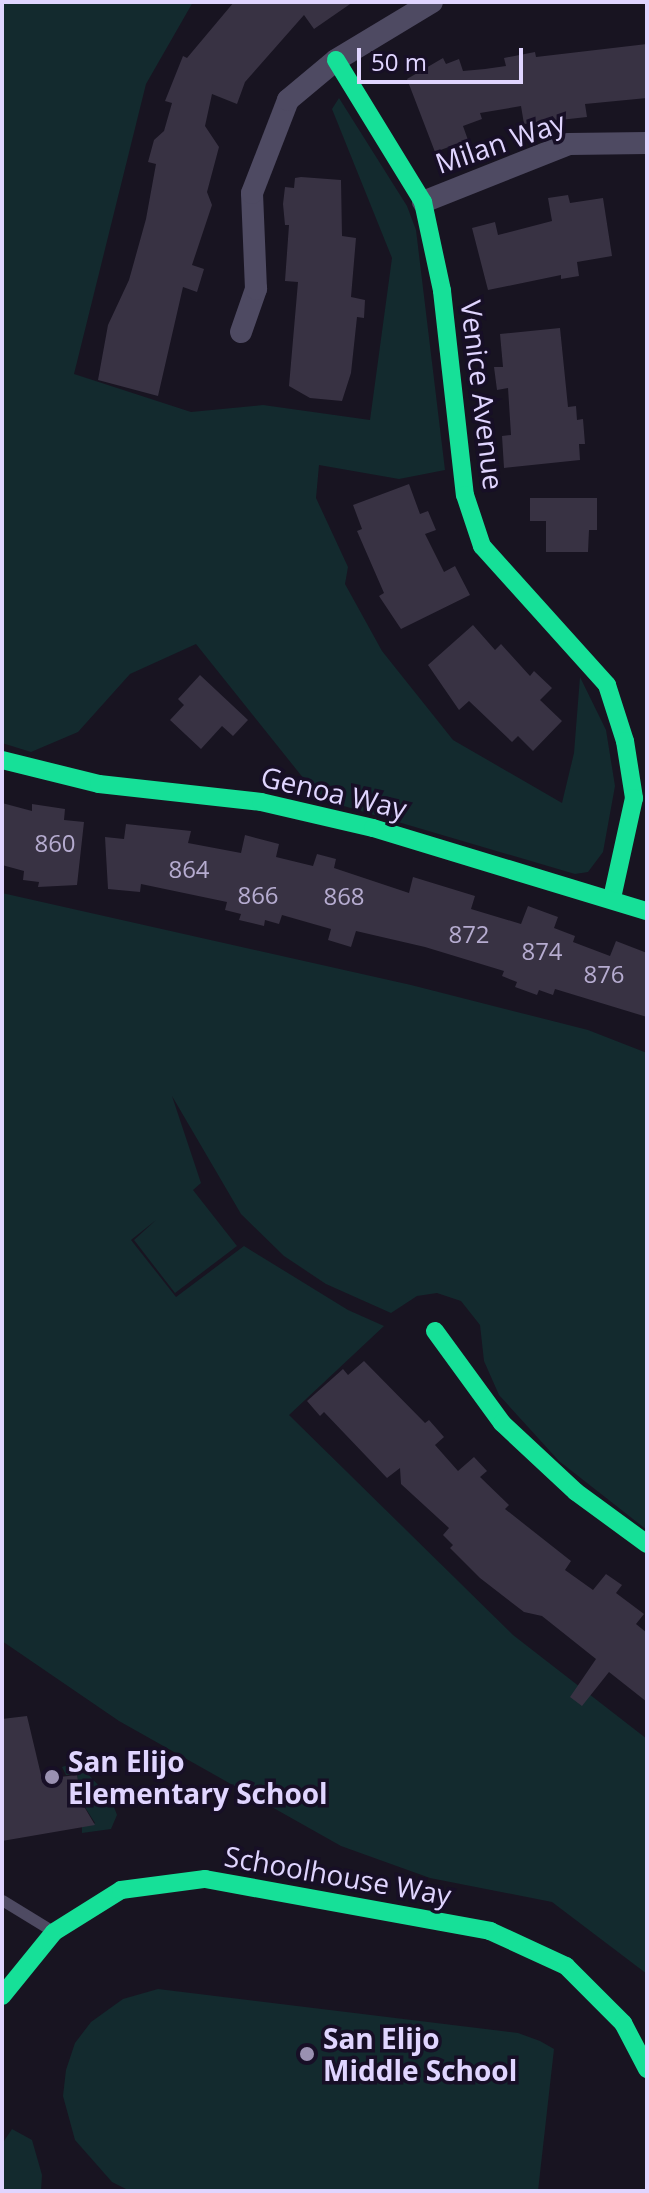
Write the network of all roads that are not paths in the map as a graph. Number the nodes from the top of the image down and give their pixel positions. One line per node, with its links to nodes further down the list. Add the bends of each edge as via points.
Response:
1 (432, 2): 2 (street)
2 (336, 60): 4 (street, Venice Avenue); 5 (street, via 288,100 252,193 256,289)
3 (647, 143): 4 (street, Milan Way, via 569,144)
4 (423, 202): 7 (street, Venice Avenue, via 442,291 465,495 482,546 607,685 625,741 634,798)
5 (241, 332)
6 (2, 760): 7 (street, Genoa Way, via 99,784 261,802 373,828)
7 (612, 898): 8 (street, Genoa Way)
8 (647, 911)
9 (435, 1331): 10 (street, via 502,1423 576,1492)
10 (647, 1544)
11 (2, 1900): 12 (lane)
12 (54, 1932): 13 (street, Schoolhouse Way); 14 (street, Schoolhouse Way, via 121,1890 205,1879 490,1931 566,1966 623,2023)
13 (2, 1996)
14 (647, 2069)

